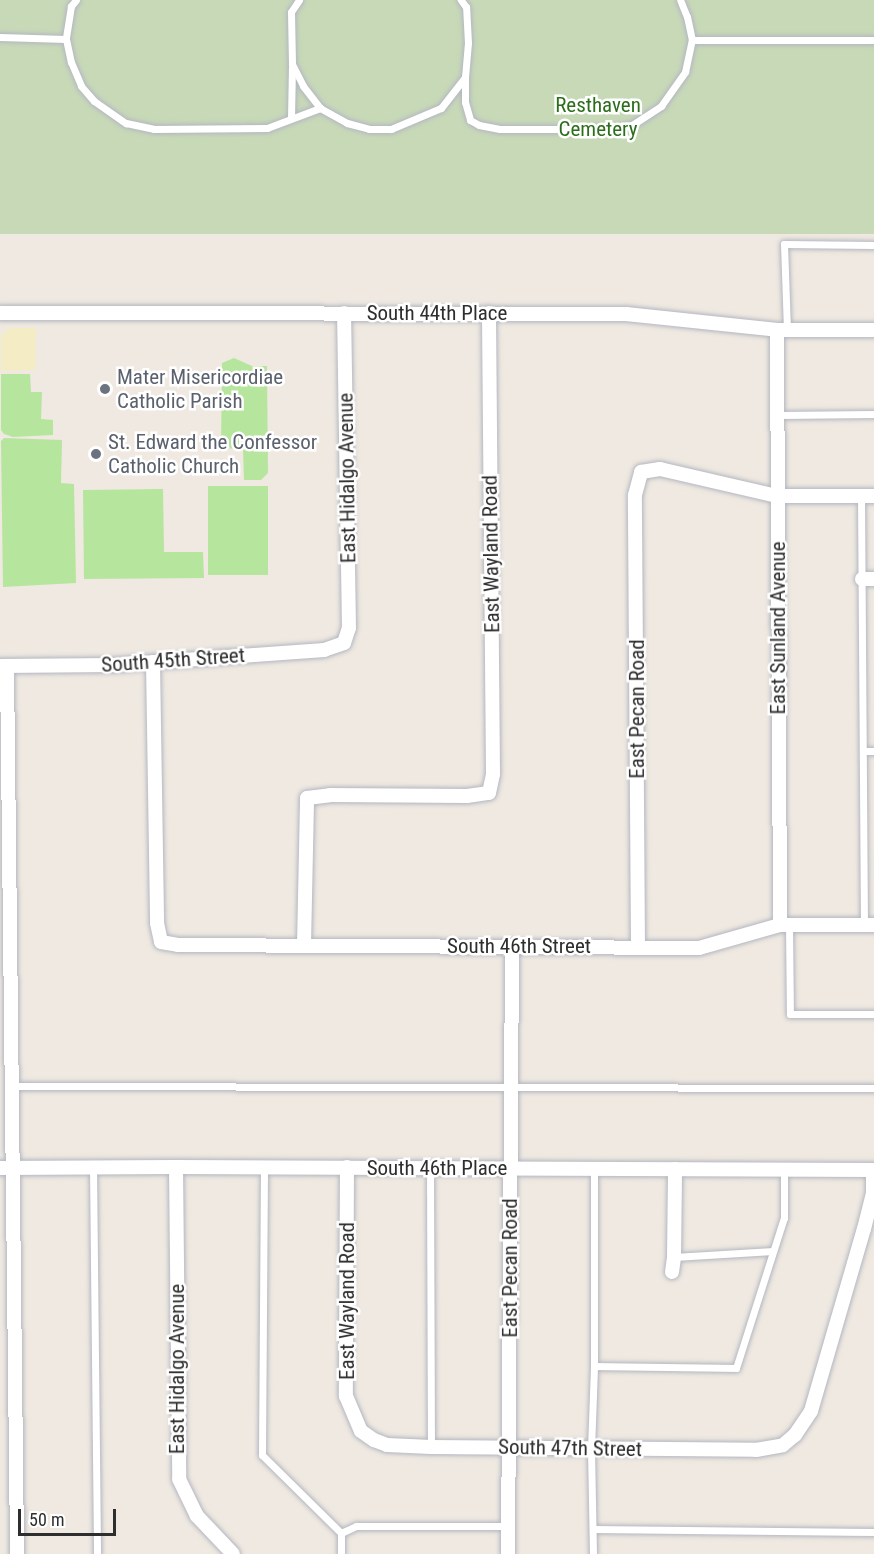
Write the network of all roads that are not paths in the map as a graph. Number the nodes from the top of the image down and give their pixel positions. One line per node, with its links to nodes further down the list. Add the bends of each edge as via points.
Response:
1 (291, 0): 7 (lane)
2 (299, 0): 7 (lane)
3 (680, 0): 8 (lane)
4 (687, 0): 8 (lane)
5 (73, 2): 10 (lane)
6 (464, 2): 14 (lane, via 468,43)
7 (291, 12): 13 (lane)
8 (687, 17): 11 (lane)
9 (0, 37): 10 (lane)
10 (66, 39): 16 (lane, via 70,62 81,86 102,109 126,123 154,129 267,128)
11 (692, 40): 12 (lane); 14 (lane, via 678,85 661,106 632,125 615,129 500,129 479,125 470,120)
12 (874, 40)
13 (292, 64): 15 (lane); 16 (lane)
14 (465, 77): 15 (lane, via 441,108 391,129 360,127)
15 (320, 108): 16 (lane)
16 (291, 118)
17 (874, 244): 21 (lane, via 784,244)
18 (0, 313): 19 (street, South 44th Place)
19 (344, 314): 20 (street, South 44th Place); 28 (street, East Hidalgo Avenue, via 349,628)
20 (489, 314): 21 (street, South 44th Place, via 626,314); 37 (street, East Wayland Road, via 493,774 489,793 307,798)
21 (782, 330): 22 (street, South 44th Place); 24 (street, East Sunland Avenue)
22 (874, 330)
23 (874, 414): 24 (lane)
24 (777, 415): 25 (street, East Sunland Avenue)
25 (777, 496): 26 (street); 35 (street, East Sunland Avenue); 39 (street, East Pecan Road, via 660,469 641,472 635,495)
26 (867, 496): 27 (lane)
27 (868, 579): 31 (lane)
28 (344, 643): 29 (street, South 45th Street, via 324,650)
29 (153, 662): 30 (street, South 45th Street); 37 (street, South 46th Street, via 157,923 161,942)
30 (3, 666): 41 (street, via 12,929)
31 (863, 751): 32 (lane); 33 (lane)
32 (874, 752)
33 (866, 843): 34 (lane); 36 (lane)
34 (874, 843)
35 (784, 925): 36 (street, South 46th Street); 39 (street, South 46th Street, via 699,948); 40 (lane, via 790,1014)
36 (869, 925)
37 (304, 945): 38 (street, South 46th Street)
38 (512, 946): 39 (street, South 46th Street); 42 (street, East Pecan Road)
39 (638, 947)
40 (874, 1014)
41 (11, 1086): 42 (lane); 48 (street)
42 (511, 1086): 43 (lane); 50 (street, East Pecan Road)
43 (874, 1088)
44 (93, 1167): 45 (street, South 46th Place); 48 (street, South 46th Place); 68 (lane)
45 (176, 1167): 49 (street, South 46th Place); 69 (street, East Hidalgo Avenue, via 179,1479 197,1516)
46 (347, 1167): 47 (street, South 46th Place); 49 (street, South 46th Place); 59 (street, East Wayland Road, via 346,1396)
47 (430, 1167): 50 (street, South 46th Place); 60 (lane)
48 (6, 1168): 67 (street)
49 (264, 1168): 66 (lane, via 262,1455)
50 (510, 1168): 51 (street, South 46th Place); 61 (street, East Pecan Road)
51 (594, 1168): 52 (street, South 46th Place); 58 (lane)
52 (675, 1169): 53 (street, South 46th Place); 56 (street)
53 (784, 1170): 54 (street, South 46th Place); 55 (lane, via 783,1218)
54 (873, 1170): 62 (street, South 47th Street, via 873,1193 864,1229 811,1411 795,1435 783,1445 756,1450)
55 (773, 1251): 56 (lane); 58 (lane, via 736,1368)
56 (674, 1257): 57 (street)
57 (672, 1272)
58 (594, 1366): 62 (lane)
59 (361, 1431): 60 (street, South 47th Street, via 387,1445)
60 (431, 1447): 61 (street, South 47th Street)
61 (509, 1447): 62 (street, South 47th Street); 63 (street, East Pecan Road)
62 (591, 1449): 64 (lane)
63 (508, 1526): 66 (lane, via 356,1526); 71 (street, East Pecan Road)
64 (593, 1529): 65 (lane); 72 (lane)
65 (874, 1532)
66 (341, 1533): 70 (lane)
67 (17, 1554)
68 (97, 1554)
69 (232, 1554)
70 (341, 1554)
71 (508, 1554)
72 (593, 1554)

